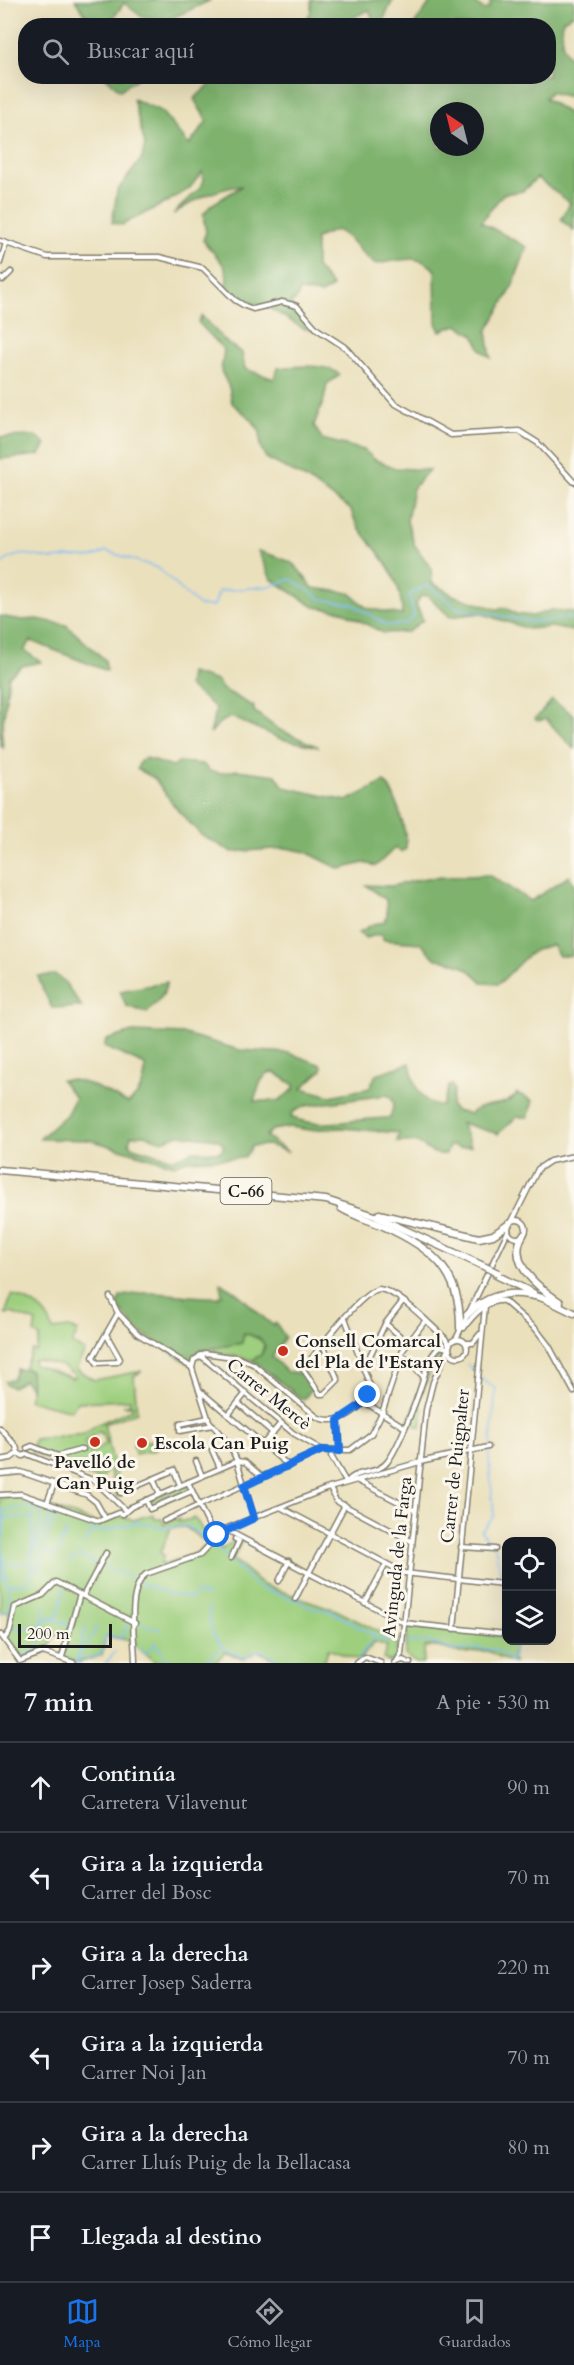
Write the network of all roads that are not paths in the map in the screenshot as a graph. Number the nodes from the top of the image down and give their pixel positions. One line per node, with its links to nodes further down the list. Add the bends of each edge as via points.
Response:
1 (0, 241): 2 (street)
2 (6, 243): 3 (street); 6 (street, via 58,258 159,257 202,268 235,300 253,309 291,303 316,329 346,348 394,403 450,435 516,431 529,435)
3 (0, 262)
4 (11, 272): 5 (street)
5 (1, 279)
6 (574, 482)
7 (573, 1157): 10 (street, via 550,1161 538,1169)
8 (0, 1172): 9 (highway, C-66, via 300,1196)
9 (342, 1206): 12 (highway, via 471,1237 493,1235); 15 (highway, C-66, bridge); 29 (highway, via 396,1232 444,1266 456,1289)
10 (518, 1211): 11 (street); 12 (street)
11 (523, 1222): 12 (street); 13 (street, via 526,1228)
12 (510, 1226): 13 (street); 14 (street)
13 (519, 1236): 14 (street); 19 (highway, via 518,1247 526,1272 538,1287)
14 (504, 1244): 23 (street)
15 (497, 1274): 17 (highway, C-66); 19 (highway, C-66)
16 (117, 1296): 22 (street, via 111,1299)
17 (546, 1299): 21 (highway, C-66); 23 (highway, via 520,1293 498,1295)
18 (403, 1301): 25 (street, via 387,1290 374,1290 364,1295); 27 (street); 28 (street)
19 (560, 1302): 21 (highway, C-66)
20 (485, 1306): 24 (street); 26 (street, Carrer de Puigpalter); 46 (street, via 504,1301 520,1314 549,1346)
21 (574, 1311)
22 (118, 1313): 31 (street); 43 (street, via 138,1334)
23 (466, 1315): 29 (street)
24 (475, 1316): 26 (street); 29 (street)
25 (345, 1318): 36 (street); 42 (street)
26 (483, 1320): 30 (street, Carrer de Puigpalter)
27 (425, 1321): 32 (street); 35 (street)
28 (385, 1324): 35 (street); 42 (street)
29 (463, 1326): 33 (street); 34 (street)
30 (482, 1330): 34 (street, via 475,1342); 68 (street, Carrer de Puigpalter)
31 (106, 1334): 31 (street, via 93,1357 97,1363 120,1359)
32 (445, 1338): 33 (street); 37 (street)
33 (454, 1339): 34 (street); 37 (street)
34 (465, 1342): 40 (street, via 465,1354)
35 (408, 1343): 39 (street)
36 (323, 1345): 36 (street, via 338,1380 320,1394 303,1369)
37 (449, 1348): 40 (street); 41 (street, Avinguda de la Farga); 44 (street, via 440,1346 430,1356)
38 (200, 1354): 43 (street); 47 (street, Carrer Mercè); 53 (street, via 249,1361 317,1417 329,1422)
39 (402, 1355): 44 (street); 50 (street)
40 (455, 1357): 41 (street)
41 (445, 1359): 73 (street, Avinguda de la Farga, via 429,1394)
42 (365, 1367): 48 (street, via 370,1386)
43 (192, 1368): 45 (street)
44 (424, 1377): 56 (street)
45 (199, 1390): 51 (street); 52 (street)
46 (574, 1392)
47 (246, 1393): 49 (street); 54 (street, Carrer Mercè)
48 (363, 1401): 50 (street); 53 (street)
49 (238, 1403): 51 (street); 58 (street)
50 (382, 1413): 56 (street); 67 (street, via 366,1439 350,1450)
51 (228, 1415): 59 (street)
52 (208, 1418): 55 (street); 55 (street, via 180,1424 180,1431)
53 (338, 1420): 67 (street)
54 (281, 1423): 58 (street); 64 (street, Carrer Mercè)
55 (213, 1425): 69 (street)
56 (404, 1426): 85 (street, via 388,1461)
57 (0, 1428): 61 (street)
58 (273, 1433): 59 (street)
59 (263, 1444): 75 (street)
60 (488, 1447): 68 (street)
61 (18, 1449): 65 (street); 65 (street, via 23,1456); 70 (street, via 11,1458)
62 (83, 1449): 65 (street, via 58,1456 32,1446)
63 (212, 1450): 77 (street)
64 (322, 1450): 66 (street); 75 (street)
65 (27, 1451): 99 (street, via 95,1481)
66 (332, 1451): 67 (street); 85 (street)
67 (340, 1451)
68 (470, 1452): 73 (street); 114 (street, Carrer de Puigpalter)
69 (234, 1454): 72 (street); 74 (street)
70 (0, 1460)
71 (196, 1461): 79 (street)
72 (237, 1461): 74 (street); 76 (street); 77 (street)
73 (420, 1462): 81 (street); 102 (street, Avinguda de la Farga)
74 (246, 1463): 76 (street); 80 (street)
75 (289, 1466): 80 (street)
76 (239, 1467): 89 (street)
77 (220, 1468): 79 (street)
78 (0, 1474): 86 (street, via 21,1472)
79 (202, 1476): 84 (street)
80 (262, 1477): 89 (street)
81 (367, 1477): 83 (street); 87 (street)
82 (153, 1479): 88 (street, via 174,1470); 92 (street); 93 (street)
83 (355, 1480): 85 (street); 87 (street)
84 (188, 1482): 88 (street); 91 (street)
85 (346, 1482): 90 (street)
86 (54, 1484): 96 (street); 104 (street, via 87,1495)
87 (365, 1484): 102 (street)
88 (180, 1485): 93 (street)
89 (244, 1486): 97 (street); 105 (street)
90 (330, 1488): 98 (street, via 335,1499); 100 (street)
91 (192, 1491): 95 (street, via 150,1509); 97 (street)
92 (121, 1493)
93 (160, 1494): 95 (street)
94 (0, 1496): 96 (street, via 21,1494)
95 (146, 1500): 101 (street)
96 (47, 1503): 104 (street, via 96,1521)
97 (199, 1506): 106 (street); 111 (street)
98 (345, 1506): 110 (street); 113 (street)
99 (120, 1507): 101 (street); 103 (street)
100 (282, 1507): 105 (street); 110 (street)
101 (125, 1510): 103 (street)
102 (414, 1510): 113 (street, Avinguda de la Farga)
103 (118, 1513): 104 (street)
104 (105, 1518)
105 (254, 1518): 107 (street)
106 (164, 1521)
107 (234, 1526): 108 (street); 109 (street)
108 (225, 1529): 109 (street); 111 (street)
109 (234, 1532): 118 (street)
110 (330, 1533): 119 (street); 120 (street)
111 (217, 1535): 128 (street, via 197,1556 142,1577 135,1592)
112 (236, 1539): 117 (street, via 239,1541)
113 (411, 1541): 121 (street, Avinguda de la Farga)
114 (461, 1547): 115 (street); 122 (street, Carrer de Puigpalter)
115 (495, 1549)
116 (106, 1553): 125 (street)
117 (231, 1558)
118 (289, 1562): 120 (street); 123 (street)
119 (386, 1564): 121 (street); 127 (street)
120 (309, 1572): 126 (street); 127 (street)
121 (408, 1573): 122 (street); 129 (street, Avinguda de la Farga)
122 (458, 1579): 124 (street); 130 (street, Carrer de Puigpalter)
123 (279, 1581)
124 (502, 1584)
125 (82, 1595): 128 (street); 133 (street, via 59,1582 52,1583 44,1595 15,1607); 135 (street)
126 (295, 1599)
127 (365, 1603): 129 (street)
128 (135, 1623): 140 (street)
129 (404, 1623): 130 (street); 134 (street, Avinguda de la Farga)
130 (454, 1629): 132 (street)
131 (0, 1634): 133 (street)
132 (502, 1634)
133 (5, 1638): 137 (street)
134 (401, 1654): 136 (street, Avinguda de la Farga); 138 (street, Avinguda de la Farga)
135 (62, 1658): 137 (street, via 41,1652); 139 (street)
136 (404, 1660): 138 (street); 143 (street)
137 (20, 1662)
138 (396, 1662)
139 (74, 1663)
140 (135, 1663)
141 (357, 1663): 142 (street, via 364,1657)
142 (381, 1663)
143 (410, 1663)

